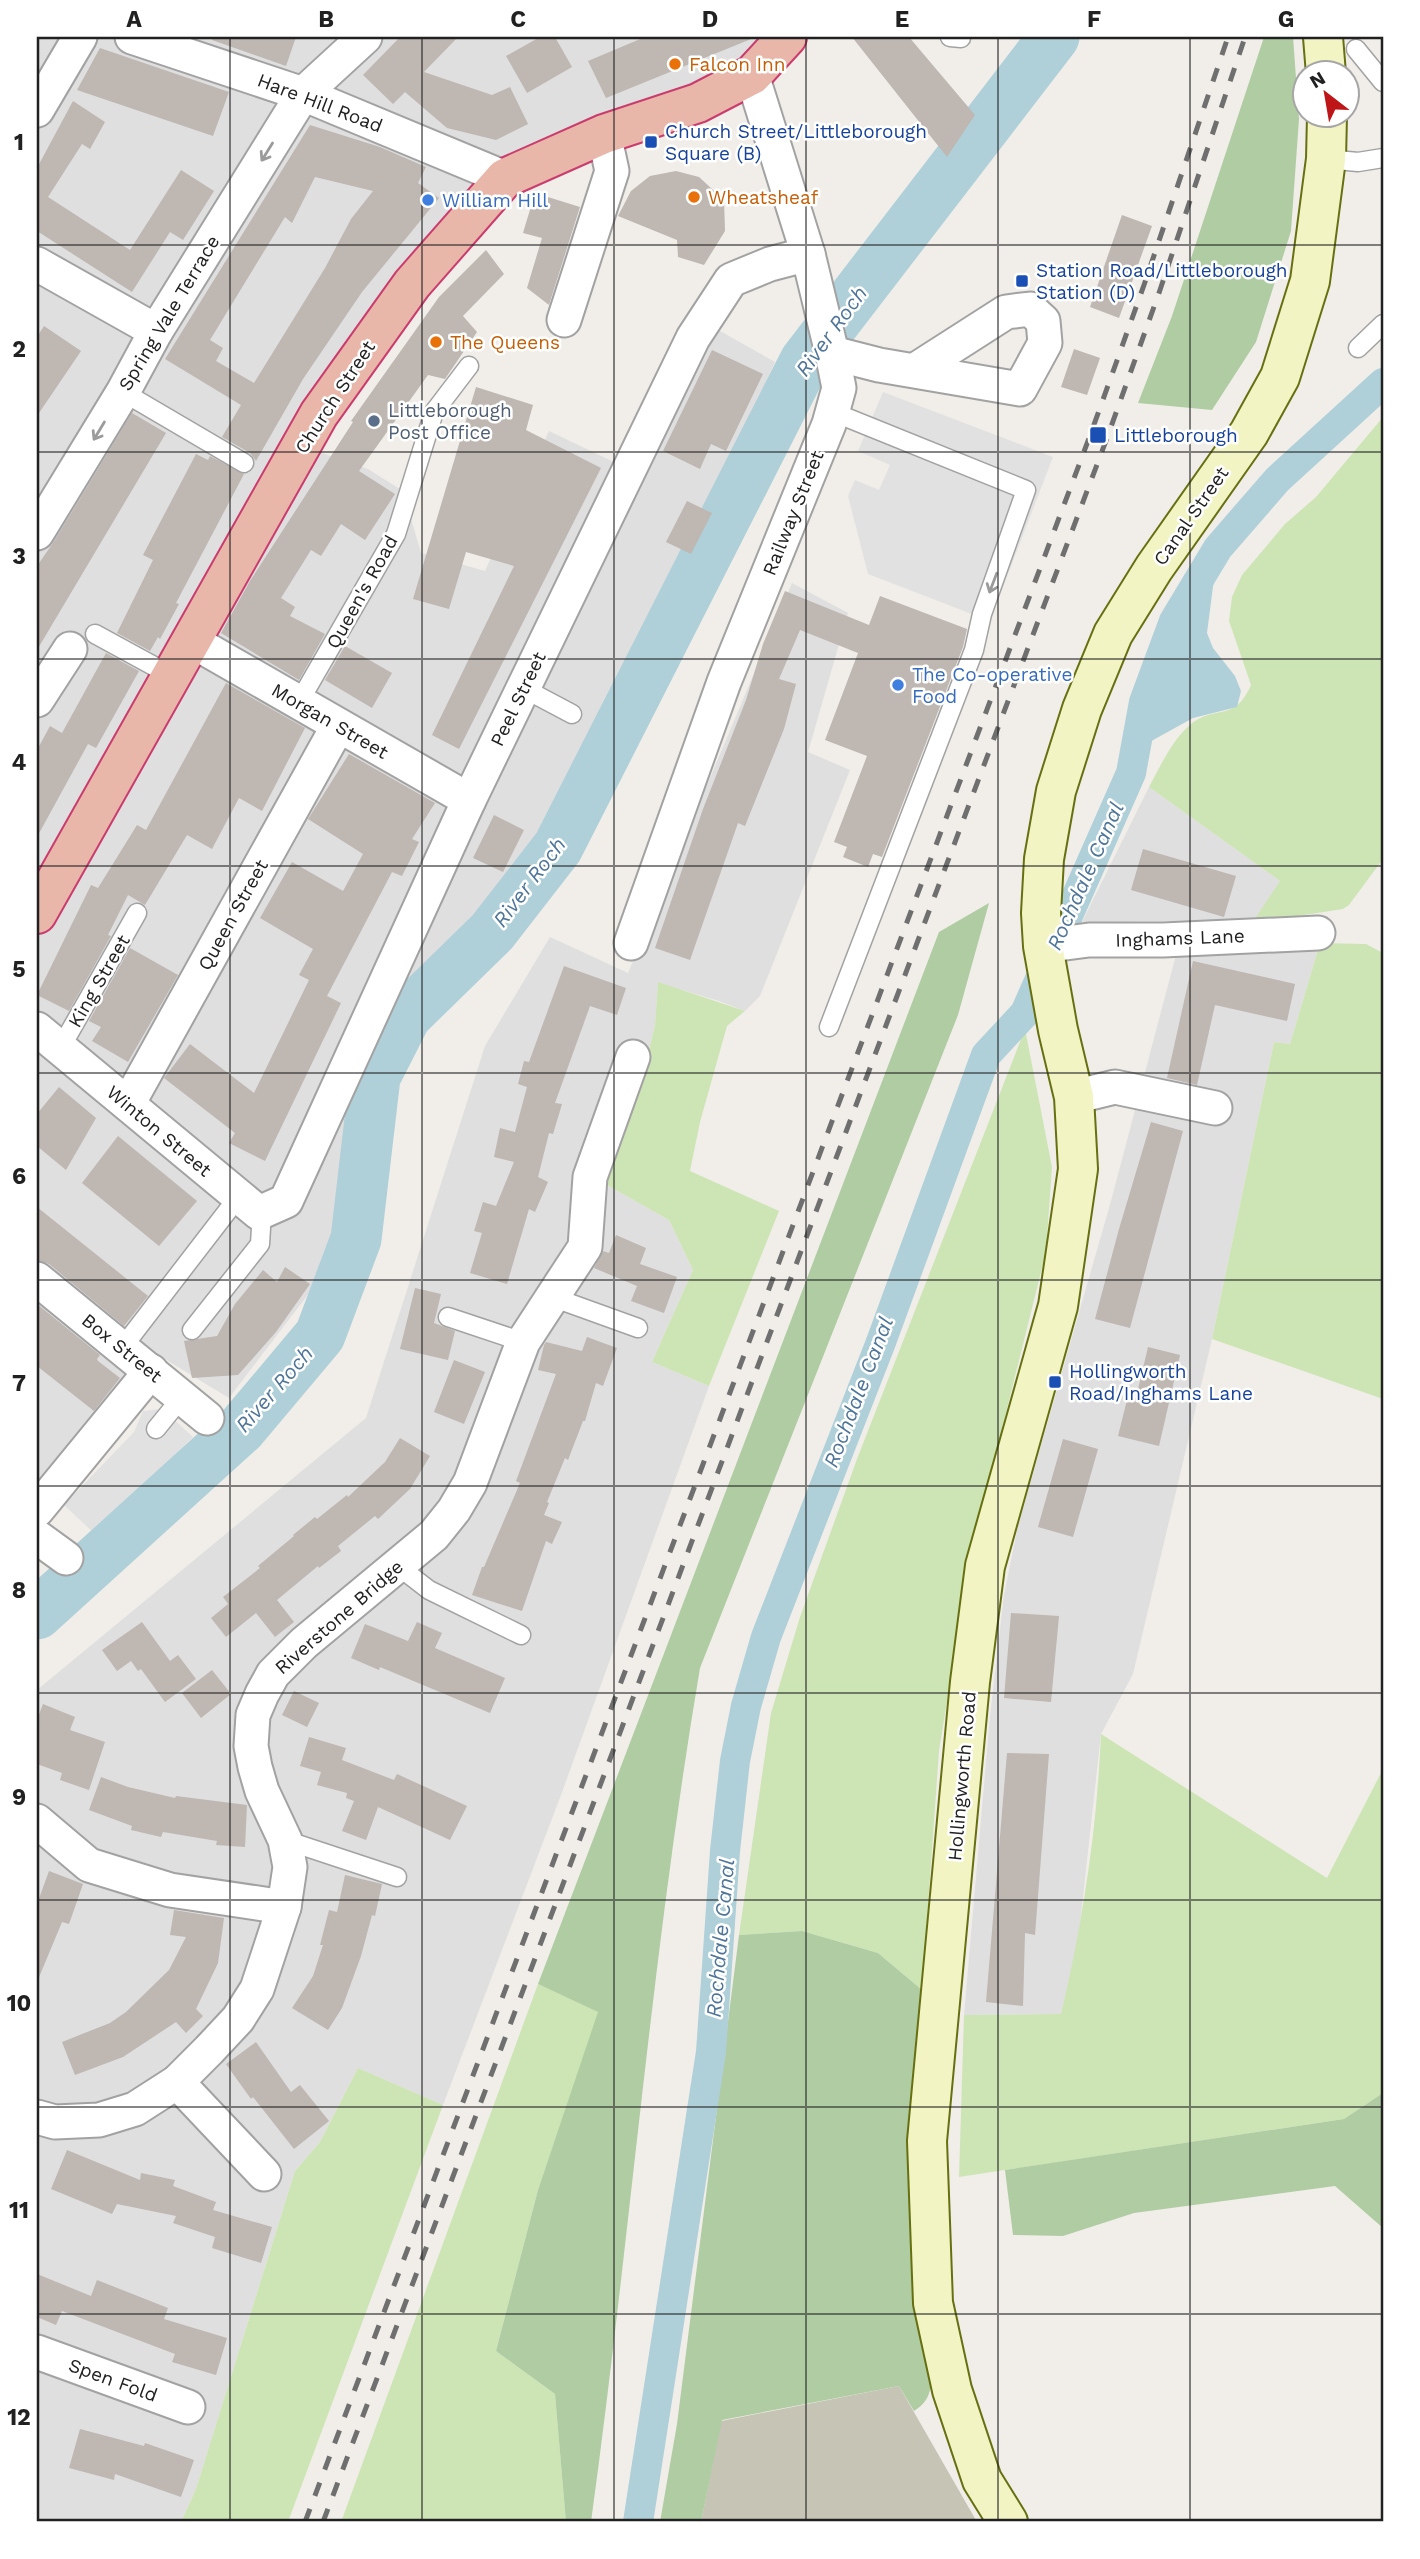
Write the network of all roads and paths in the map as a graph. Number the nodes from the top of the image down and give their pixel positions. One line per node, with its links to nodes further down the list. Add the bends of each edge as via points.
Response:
1 (80, 37): 10 (street)
2 (132, 37): 9 (street, Hare Hill Road)
3 (365, 37): 9 (street, Spring Vale Terrace)
4 (787, 37): 7 (highway, Church Street)
5 (1339, 43): 6 (main road); 8 (lane)
6 (1332, 60)
7 (752, 75): 12 (highway, Church Street, via 698,103); 17 (street)
8 (1383, 82)
9 (303, 94): 15 (street, Hare Hill Road); 20 (street, Spring Vale Terrace, one-way to 20)
10 (37, 110)
11 (1327, 130): 14 (main road, Canal Street)
12 (604, 135): 15 (highway, Church Street); 18 (street, via 612,171)
13 (1383, 158): 14 (lane, via 1358,162)
14 (1326, 159): 40 (main road, Canal Street, via 1310,281 1280,377 1249,433 1113,634 1082,709 1056,792 1044,859)
15 (505, 178): 30 (highway, Church Street, via 412,284 319,414)
16 (37, 264): 20 (street)
17 (811, 267): 22 (street); 32 (street, Peel Street, via 770,264 731,279 693,338)
18 (564, 320)
19 (1383, 324): 21 (lane)
20 (156, 331): 25 (street, Spring Vale Terrace)
21 (1357, 348)
22 (832, 353): 24 (street); 26 (street)
23 (469, 366): 34 (lane, Queen's Road, via 434,412 396,534)
24 (917, 369)
25 (123, 392): 27 (lane); 28 (street, Spring Vale Terrace, one-way to 28)
26 (836, 400): 42 (street, Railway Street, via 724,682); 43 (lane, one-way to 43, via 1026,490 982,614 974,650)
27 (244, 463)
28 (37, 533)
29 (82, 641): 31 (lane); 33 (street)
30 (192, 641): 31 (highway, Church Street); 34 (street, Morgan Street)
31 (172, 676): 38 (highway, Church Street)
32 (523, 688): 35 (lane); 37 (street, Peel Street)
33 (37, 700)
34 (299, 702): 36 (street, Morgan Street)
35 (572, 715)
36 (338, 726): 37 (street, Morgan Street); 48 (street, Queen Street)
37 (469, 800): 50 (street, Peel Street)
38 (39, 904)
39 (138, 913): 45 (lane, King Street)
40 (1042, 930): 41 (street, Inghams Lane, via 1089,940); 44 (main road, Canal Street)
41 (1318, 933)
42 (631, 943)
43 (829, 1027)
44 (1058, 1030): 47 (main road, Hollingworth Road)
45 (48, 1039): 48 (street, Winton Street)
46 (633, 1057): 52 (street, Riverstone Bridge, via 590,1177 584,1247)
47 (1074, 1097): 49 (street, via 1115,1087); 75 (main road, Hollingworth Road, via 1078,1169 1058,1306 985,1566 927,2141 933,2303 956,2403 982,2480)
48 (128, 1104): 50 (street, Winton Street)
49 (1215, 1108)
50 (262, 1203): 55 (lane, via 260,1244); 57 (lane)
51 (37, 1279): 57 (street, Box Street)
52 (552, 1297): 54 (lane); 56 (street, Riverstone Bridge)
53 (448, 1317): 56 (lane)
54 (638, 1328)
55 (192, 1330)
56 (523, 1342): 64 (street, Riverstone Bridge, via 470,1483 434,1535)
57 (122, 1348): 58 (street, Box Street)
58 (151, 1371): 59 (street, Box Street); 61 (street)
59 (194, 1408): 60 (lane)
60 (156, 1429)
61 (37, 1510)
62 (37, 1537): 63 (street)
63 (66, 1559)
64 (398, 1566): 65 (lane, via 429,1590); 67 (street, Riverstone Bridge, via 273,1674 253,1715 251,1746 262,1791)
65 (521, 1635)
66 (38, 1826): 69 (street, via 89,1866 170,1890)
67 (285, 1840): 68 (lane); 69 (street, Riverstone Bridge, via 290,1867)
68 (397, 1877)
69 (284, 1907): 70 (street, Riverstone Bridge, via 257,1989 238,2019)
70 (177, 2082): 71 (street, Riverstone Bridge, via 135,2109 99,2120 55,2122); 72 (street)
71 (37, 2116)
72 (264, 2174)
73 (37, 2352): 74 (street, Spen Fold, via 151,2407)
74 (188, 2407)
75 (1007, 2522)

